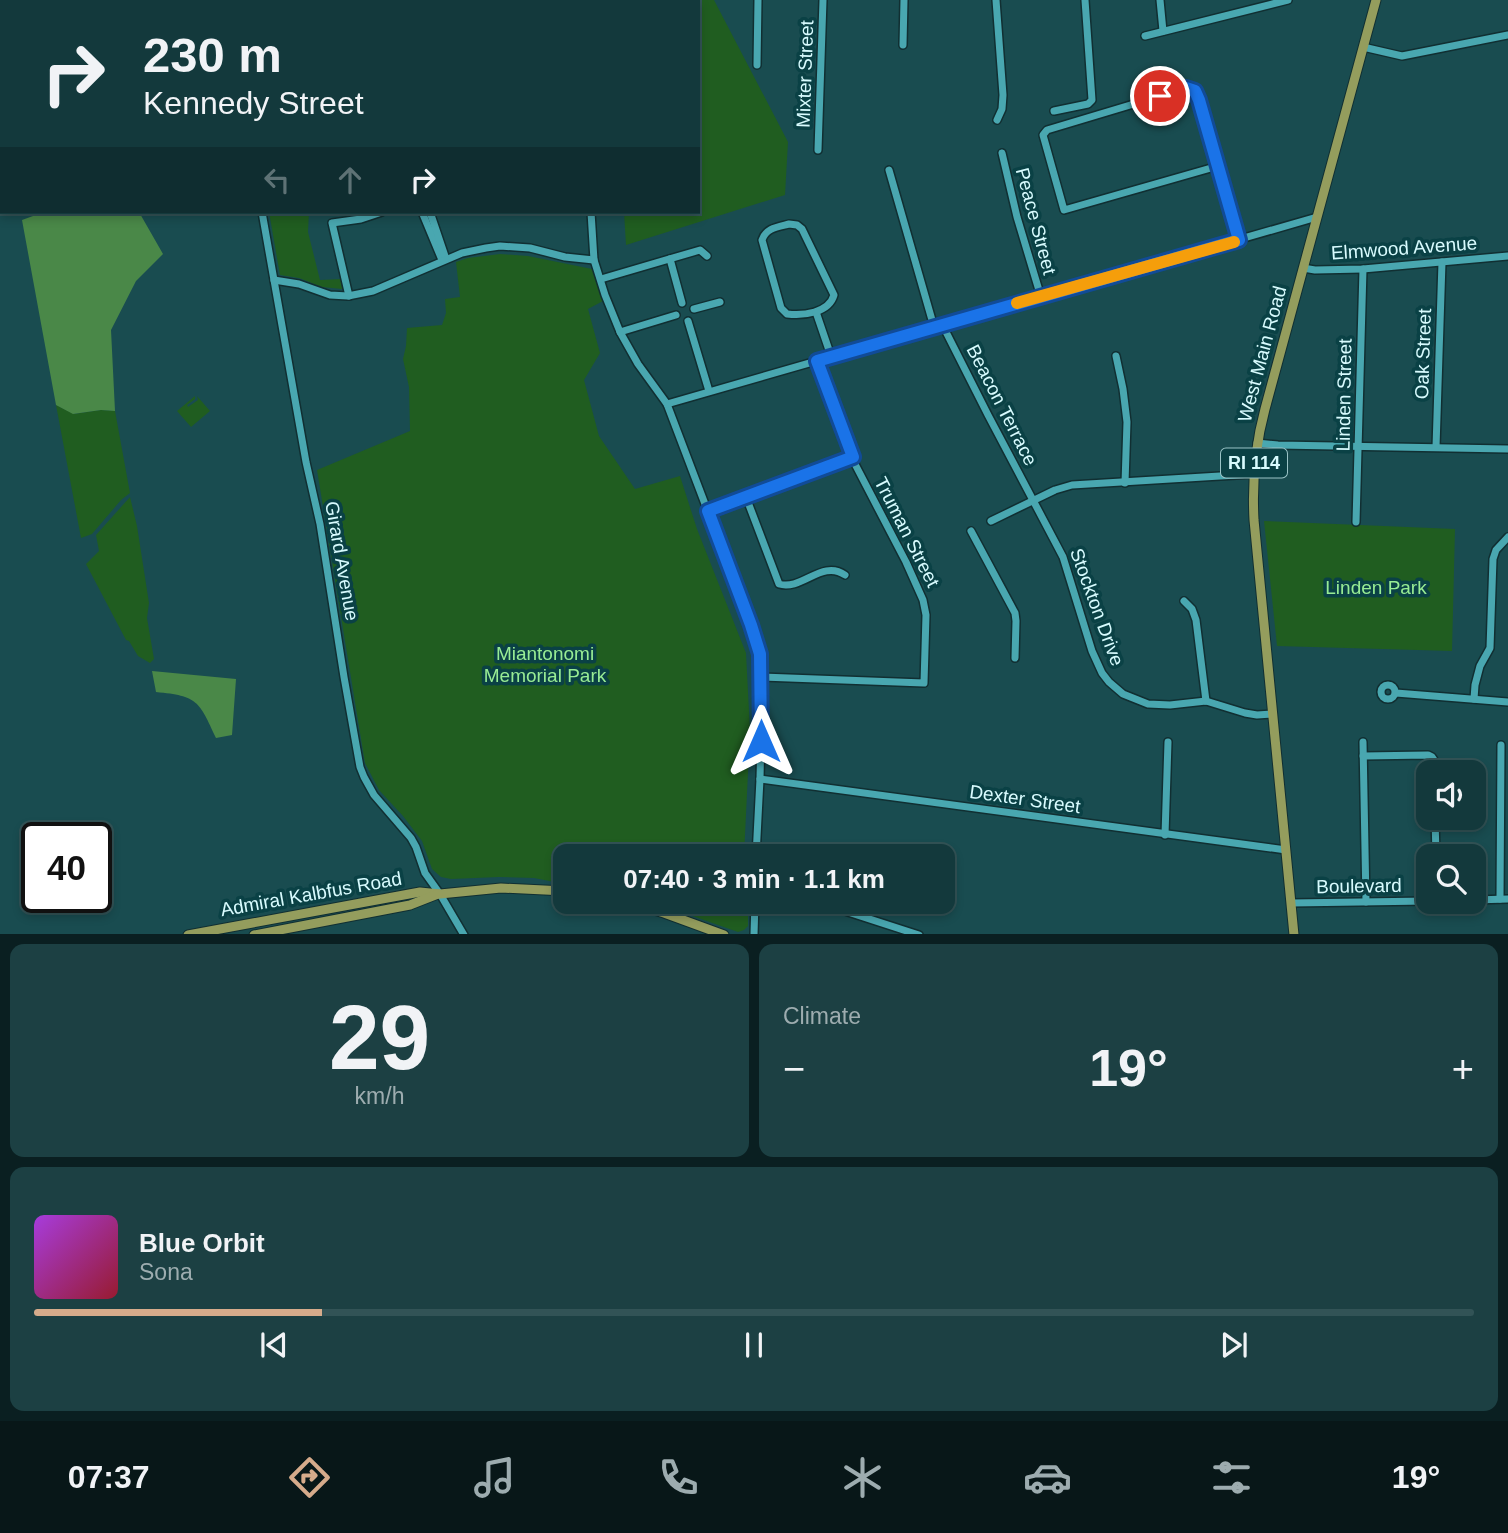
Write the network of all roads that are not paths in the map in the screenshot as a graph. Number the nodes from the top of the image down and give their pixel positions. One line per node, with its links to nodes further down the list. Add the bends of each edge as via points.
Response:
1 (758, 0): 14 (street)
2 (823, 0): 17 (street, Mixter Street)
3 (904, 0): 12 (street)
4 (996, 0): 16 (street, via 1003,95)
5 (1086, 0): 15 (street, via 1091,100)
6 (1160, 0): 9 (street)
7 (1288, 0): 9 (street)
8 (1376, 0): 13 (main road, West Main Road / RI 114)
9 (1163, 32): 11 (street)
10 (1508, 35): 13 (street, via 1402,56)
11 (1145, 36)
12 (903, 45)
13 (1363, 47): 26 (main road, West Main Road / RI 114)
14 (757, 65)
15 (1054, 111)
16 (997, 120)
17 (818, 150)
18 (1002, 153): 39 (street, Peace Street)
19 (1218, 166): 19 (street, via 1199,100 1195,91 1186,88 1047,130 1043,138 1064,210); 27 (street)
20 (889, 170): 47 (street)
21 (262, 214): 37 (street, Girard Avenue)
22 (377, 214): 38 (street, via 332,223)
23 (423, 214): 31 (street)
24 (431, 214): 31 (street)
25 (591, 214): 32 (street)
26 (1317, 217): 27 (street); 34 (main road, West Main Road / RI 114)
27 (1239, 240): 39 (street)
28 (707, 256): 30 (street, via 700,250)
29 (1508, 256): 33 (street, Elmwood Avenue)
30 (670, 259): 36 (street); 41 (street)
31 (444, 260): 32 (street, via 500,246); 38 (street, via 373,291)
32 (594, 260): 36 (street)
33 (1442, 262): 35 (street, Elmwood Avenue); 56 (street, Oak Street)
34 (1303, 268): 35 (street, Elmwood Avenue); 54 (main road, West Main Road / RI 114)
35 (1363, 269): 55 (street, Linden Street)
36 (601, 279): 48 (street)
37 (274, 280): 38 (street); 87 (street, Girard Avenue, via 360,767 374,795 411,838 425,873)
38 (349, 296)
39 (1041, 297): 46 (street)
40 (720, 302): 42 (street)
41 (682, 303): 42 (street, via 690,303); 44 (street)
42 (694, 309): 45 (street)
43 (816, 312): 43 (street, via 794,315 783,311 762,240 770,229 789,224 802,229 834,295 830,304); 49 (street)
44 (676, 315): 45 (street); 48 (street)
45 (688, 321): 52 (street)
46 (943, 324): 47 (street); 62 (street, Beacon Terrace)
47 (934, 327): 49 (street)
48 (620, 332): 53 (street)
49 (831, 356): 51 (street)
50 (1116, 356): 60 (street, via 1127,422)
51 (817, 361): 52 (street); 58 (street, Truman Street)
52 (709, 391): 53 (street)
53 (667, 404): 63 (street)
54 (1257, 443): 55 (street); 59 (main road, West Main Road / RI 114)
55 (1359, 446): 56 (street); 65 (street, Linden Street)
56 (1436, 447): 57 (street)
57 (1508, 449)
58 (853, 457): 61 (street); 71 (street, Truman Street, via 923,600 924,683)
59 (1253, 474): 60 (street); 76 (main road, West Main Road / RI 114)
60 (1125, 483): 62 (street, via 1072,485)
61 (746, 497): 63 (street); 68 (street, via 779,583 787,586 829,570)
62 (1034, 500): 64 (street); 74 (street, Stockton Drive, via 1067,567 1092,651 1109,682 1123,694 1148,704)
63 (708, 511): 71 (street, via 751,625)
64 (991, 522)
65 (1356, 522)
66 (973, 534): 70 (street, via 1015,613)
67 (1508, 537): 73 (street, via 1493,559 1490,648 1480,666)
68 (845, 575)
69 (1184, 601): 74 (street, via 1196,620)
70 (1015, 658)
71 (761, 677): 82 (street)
72 (1396, 693): 73 (street)
73 (1474, 699): 75 (street)
74 (1206, 701): 76 (street, Stockton Drive, via 1245,713)
75 (1508, 702)
76 (1273, 714): 85 (main road, West Main Road / RI 114)
77 (1168, 742): 83 (street)
78 (1363, 743): 80 (street)
79 (1501, 745): 88 (street)
80 (1363, 756): 81 (street, via 1428,755); 91 (street)
81 (1434, 760)
82 (760, 779): 83 (street, Dexter Street); 84 (street)
83 (1165, 835): 85 (street, Dexter Street)
84 (757, 844)
85 (1286, 850): 92 (main road, West Main Road / RI 114)
86 (553, 890): 87 (main road, Admiral Kalbfus Road, via 501,888)
87 (440, 894): 96 (main road, Admiral Kalbfus Road, via 387,897); 97 (main road, Admiral Kalbfus Road, via 410,905); 98 (street, Girard Avenue)
88 (1504, 899): 89 (street)
89 (1486, 900)
90 (1416, 901): 91 (street, Boulevard)
91 (1366, 902): 92 (street, Boulevard)
92 (1291, 904): 102 (main road, West Main Road / RI 114)
93 (667, 914): 99 (main road)
94 (755, 914): 100 (street)
95 (855, 914): 101 (street)
96 (188, 934)
97 (254, 934)
98 (464, 934)
99 (724, 934)
100 (754, 934)
101 (919, 934)
102 (1294, 934)

